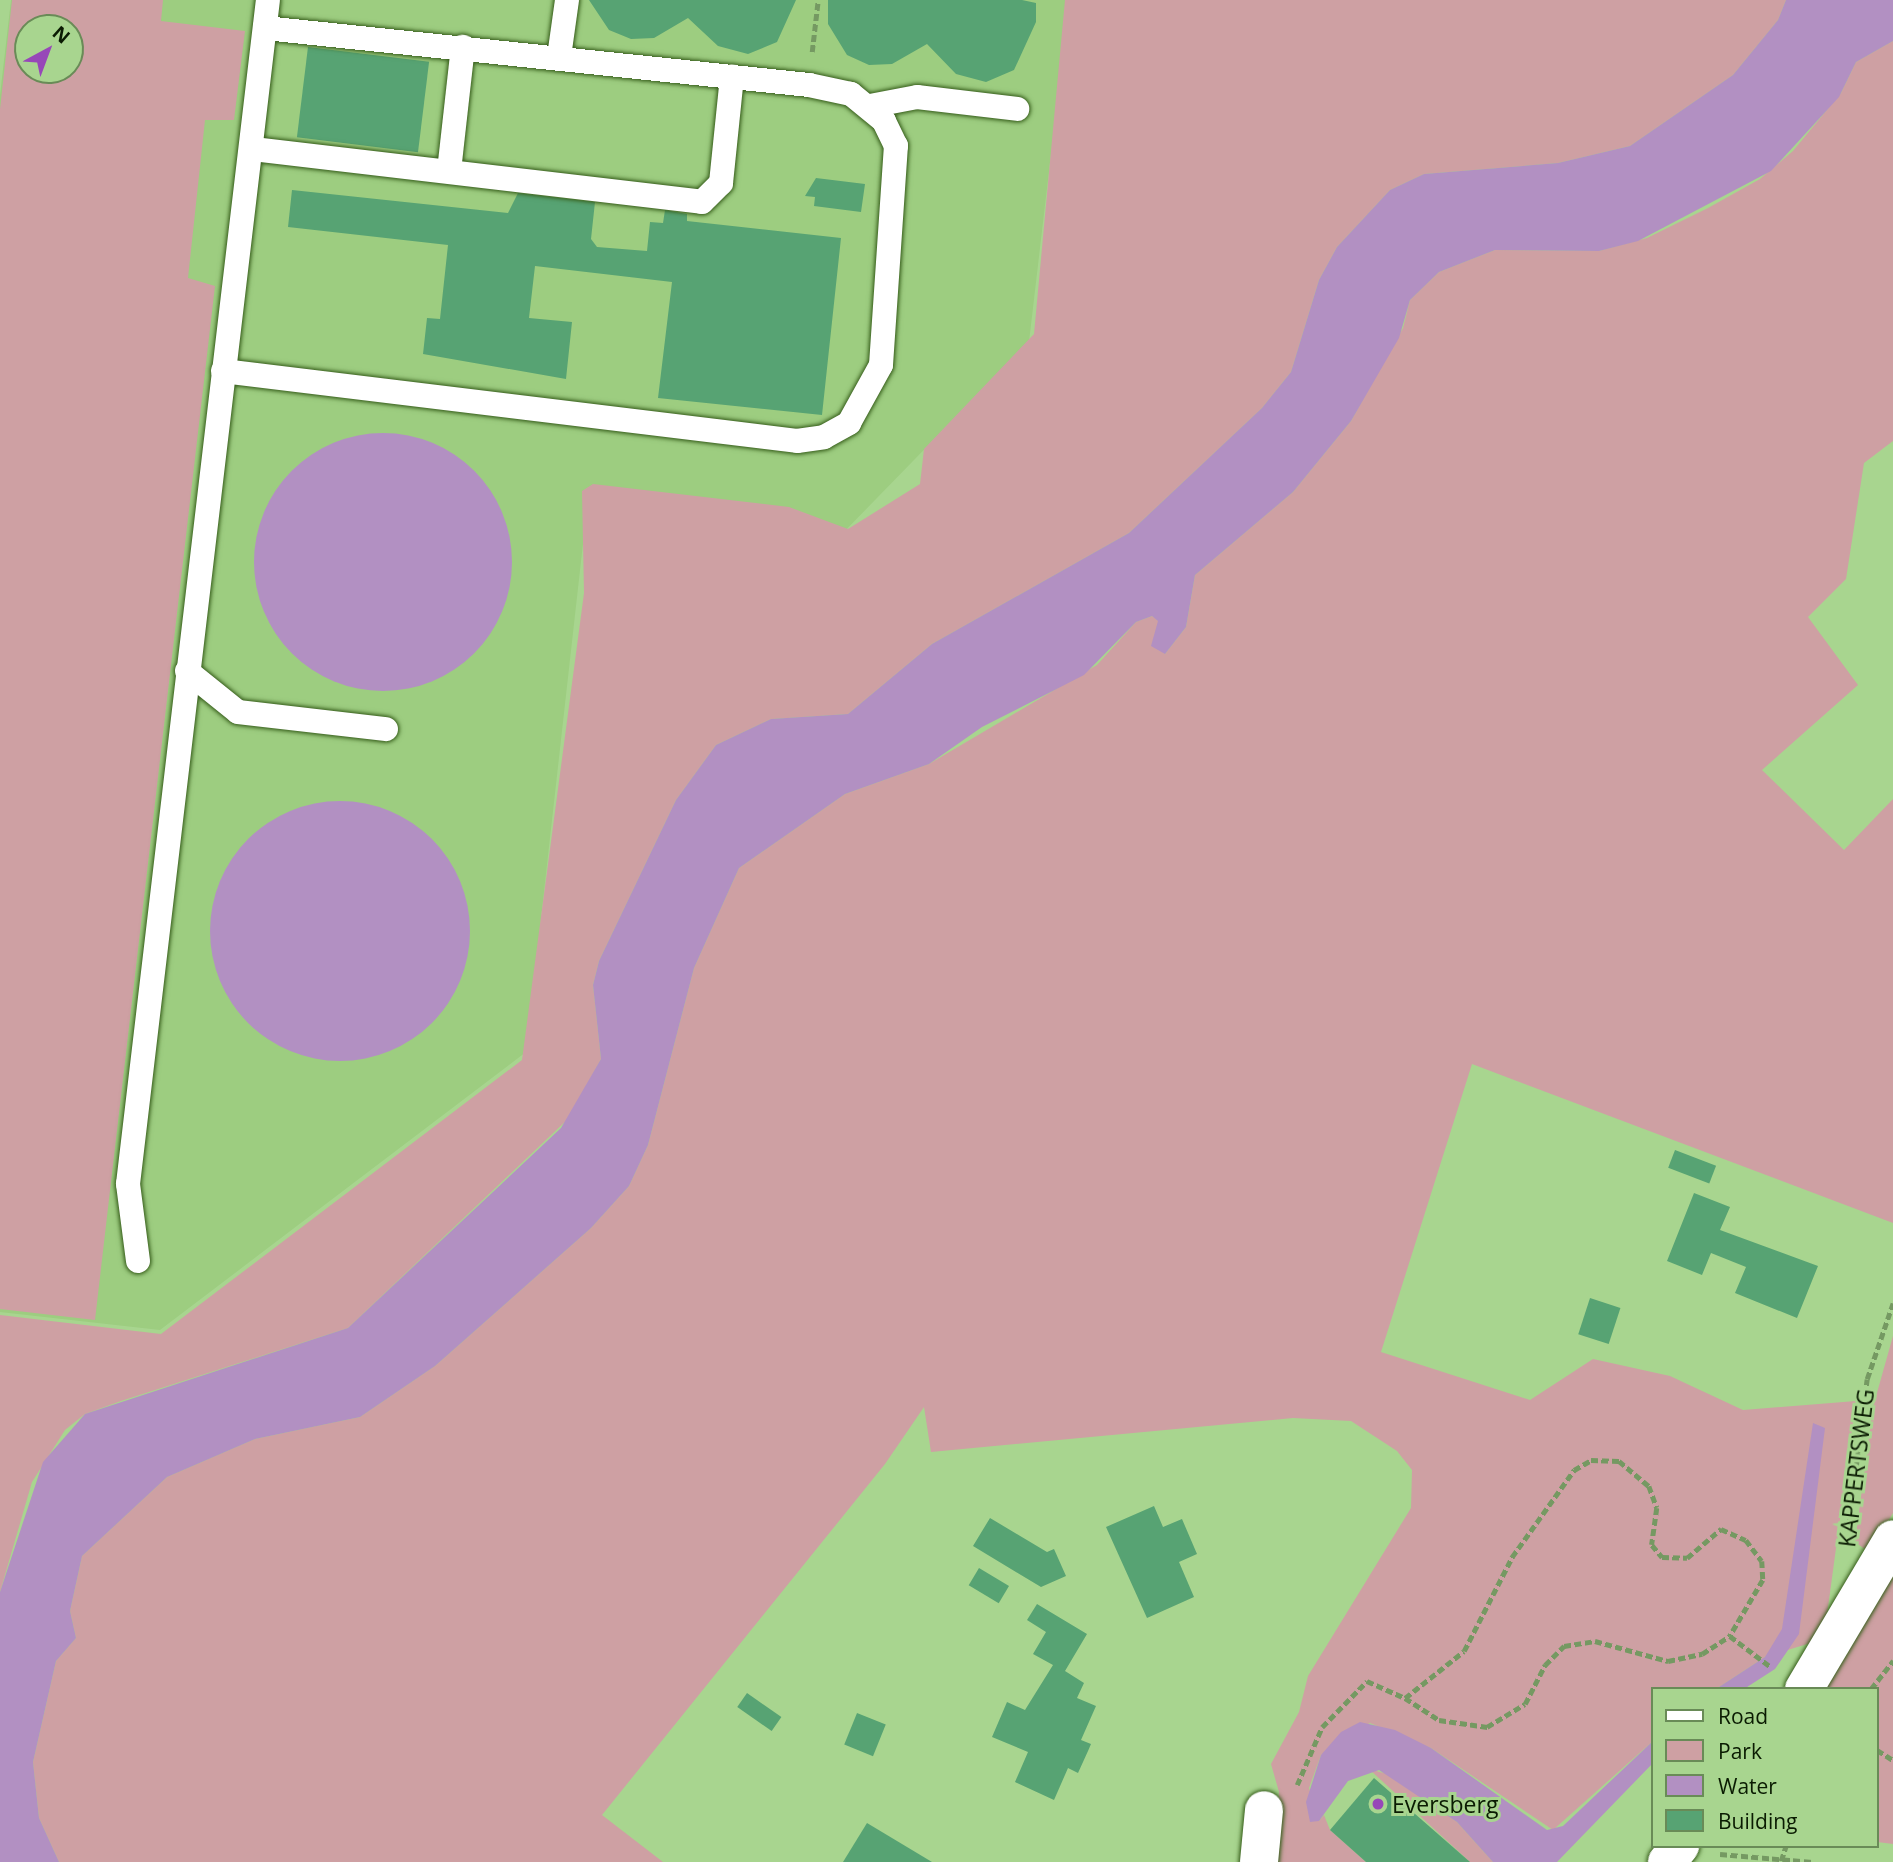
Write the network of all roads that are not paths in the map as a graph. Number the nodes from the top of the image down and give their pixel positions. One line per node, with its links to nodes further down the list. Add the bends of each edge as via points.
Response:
1 (268, 0): 3 (lane)
2 (567, 0): 5 (lane)
3 (265, 28): 4 (lane); 9 (lane)
4 (463, 47): 5 (lane); 10 (lane)
5 (559, 58): 6 (lane)
6 (733, 77): 7 (lane, via 809,85); 10 (lane, via 721,183 702,202)
7 (870, 106): 8 (lane, via 917,97); 11 (lane, via 896,145 898,175 881,365 849,423 824,437 797,441)
8 (1017, 109)
9 (253, 149): 10 (lane); 11 (lane)
10 (449, 171)
11 (223, 370): 12 (lane)
12 (187, 671): 13 (lane, via 238,712); 14 (lane, via 128,1184)
13 (386, 729)
14 (138, 1261)
15 (1893, 1539): 16 (street, KAPPERTSWEG)
16 (1794, 1683)
17 (1280, 1803): 18 (street)
18 (1246, 1858)

